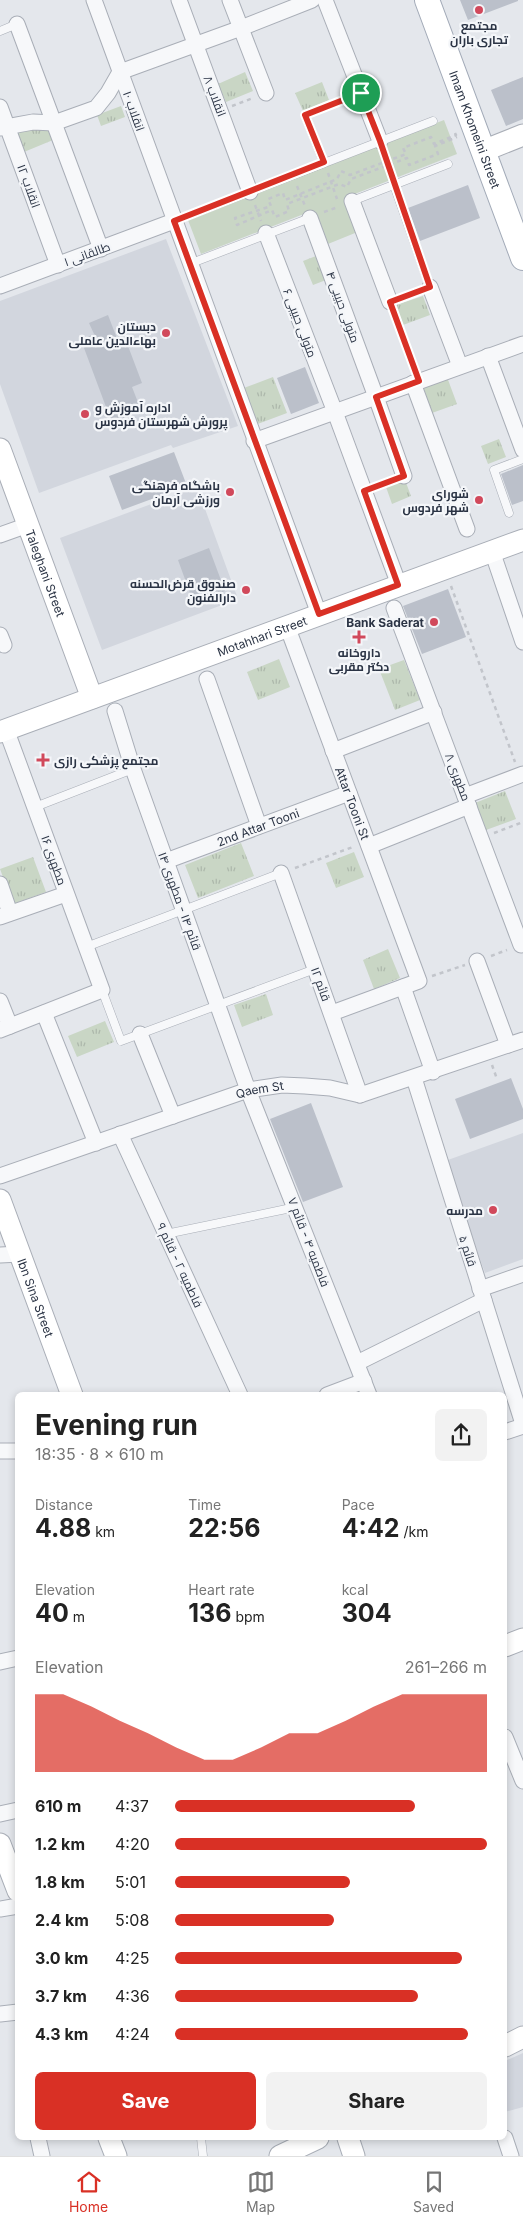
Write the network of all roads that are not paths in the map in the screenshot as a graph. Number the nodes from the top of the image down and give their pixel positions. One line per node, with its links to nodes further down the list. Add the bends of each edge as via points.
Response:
1 (94, 0): 12 (street, انقلاب ۱۰)
2 (179, 0): 11 (street, انقلاب ۸)
3 (230, 0): 9 (street)
4 (312, 0): 7 (street)
5 (325, 0): 20 (street)
6 (427, 0): 21 (main road, Imam Khomeini Street)
7 (275, 6): 9 (street)
8 (17, 24): 10 (lane); 17 (street)
9 (241, 28): 11 (street); 13 (street)
10 (0, 31)
11 (196, 45): 12 (street); 25 (street, انقلاب ۸)
12 (120, 72): 17 (street, via 96,108); 28 (street, انقلاب ۱۰)
13 (266, 93)
14 (0, 107): 18 (street, انقلاب ۱۲)
15 (305, 115): 22 (lane)
16 (433, 121): 20 (lane)
17 (54, 123): 18 (street); 30 (street)
18 (4, 126): 32 (street, انقلاب ۱۲)
19 (523, 135): 21 (street)
20 (380, 141): 22 (lane)
21 (484, 151): 31 (main road, Imam Khomeini Street)
22 (324, 162): 25 (lane)
23 (448, 164): 24 (lane)
24 (394, 185): 26 (lane); 35 (lane)
25 (250, 192): 28 (lane)
26 (352, 201): 36 (street)
27 (310, 218): 29 (lane); 41 (street, متولی حبیبی ۴)
28 (174, 221): 30 (street, طالقانی ۱); 33 (street, انقلاب ۱۰)
29 (266, 234): 33 (lane); 42 (street, متولی حبیبی ۶)
30 (101, 248): 32 (street, طالقانی ۱)
31 (523, 258)
32 (58, 264): 34 (street, طالقانی ۱)
33 (189, 264): 43 (street, انقلاب ۱۰)
34 (0, 286)
35 (430, 287): 39 (street)
36 (390, 302)
37 (523, 344): 38 (street)
38 (488, 356): 39 (street); 45 (street)
39 (460, 366): 40 (street)
40 (416, 382): 41 (street); 50 (street)
41 (376, 397): 42 (street); 47 (street, متولی حبیبی ۴)
42 (335, 412): 43 (street); 54 (street, متولی حبیبی ۶)
43 (254, 441): 56 (street, انقلاب ۱۰)
44 (0, 450): 49 (street, Taleghani Street)
45 (523, 450)
46 (523, 458): 48 (lane, via 494,470)
47 (404, 476)
48 (509, 513)
49 (28, 525): 51 (street); 60 (street, Taleghani Street)
50 (467, 529)
51 (0, 535)
52 (523, 540): 53 (street, Motahhari Street)
53 (492, 551): 54 (street, Motahhari Street); 58 (street)
54 (398, 585): 56 (street, Motahhari Street)
55 (394, 608): 62 (street, مطهری ۸)
56 (319, 614): 57 (street, Motahhari Street)
57 (286, 626): 60 (street, Motahhari Street); 64 (street, Attar Tooni St)
58 (523, 642)
59 (206, 678): 70 (street)
60 (92, 698): 63 (street, Motahhari Street)
61 (115, 711): 65 (street, قائم ۱۴ - مطهری ۱۴)
62 (434, 712): 64 (street); 68 (street, مطهری ۸)
63 (3, 730): 69 (street, مطهری ۱۶)
64 (333, 751): 67 (street, Attar Tooni St)
65 (133, 769): 69 (lane); 72 (street, قائم ۱۴ - مطهری ۱۴)
66 (521, 775): 68 (street)
67 (349, 793): 70 (street, 2nd Attar Tooni); 71 (street, Attar Tooni St)
68 (467, 801): 71 (street); 78 (street, مطهری ۸)
69 (35, 807): 75 (street, مطهری ۱۶)
70 (259, 826): 72 (street, 2nd Attar Tooni)
71 (368, 844): 82 (street, Attar Tooni St, via 419,981)
72 (166, 861): 76 (street, قائم ۱۴ - مطهری ۱۴)
73 (282, 873): 76 (lane); 81 (street, قائم ۱۲)
74 (0, 884): 77 (street)
75 (66, 894): 77 (street); 79 (street, مطهری ۱۶)
76 (183, 910): 79 (lane); 85 (street, قائم ۱۴ - مطهری ۱۴)
77 (5, 915)
78 (521, 945)
79 (86, 947): 83 (street, مطهری ۱۶)
80 (477, 960): 91 (street)
81 (315, 969): 85 (lane); 87 (street, قائم ۱۲)
82 (403, 987): 87 (street); 92 (street)
83 (102, 990): 86 (street); 89 (lane, via 121,1041)
84 (0, 1001): 88 (street)
85 (218, 1005): 89 (lane); 94 (street, قائم ۱۴ - مطهری ۱۴)
86 (44, 1013): 88 (street); 98 (street)
87 (332, 1013): 95 (street, قائم ۱۲)
88 (5, 1028)
89 (140, 1034): 96 (street)
90 (523, 1040): 91 (street)
91 (508, 1045): 92 (street)
92 (433, 1072): 93 (street)
93 (414, 1078): 95 (street); 105 (street, قائم ۵)
94 (248, 1090): 95 (street, Qaem St, via 282,1085 305,1086 330,1088); 96 (street, Qaem St); 101 (street, فاطمیه ۴ - قائم ۷)
95 (360, 1096)
96 (173, 1116): 97 (street, Qaem St)
97 (120, 1134): 98 (street, Qaem St); 102 (street, فاطمیه ۲ - قائم ۹)
98 (96, 1142): 99 (street, Qaem St)
99 (0, 1176)
100 (0, 1200): 103 (street, Ibn Sina Street)
101 (296, 1207): 102 (lane); 106 (street, فاطمیه ۴ - قائم ۷)
102 (166, 1234): 109 (street, فاطمیه ۲ - قائم ۹)
103 (10, 1254): 108 (street, Ibn Sina Street)
104 (523, 1274): 105 (street)
105 (482, 1295): 106 (street); 111 (street, قائم ۵)
106 (357, 1363): 107 (street, فاطمیه ۴ - قائم ۷)
107 (366, 1388): 110 (street)
108 (71, 1392)
109 (239, 1392)
110 (344, 1392)
111 (523, 1425): 112 (street)
112 (507, 1431)
113 (0, 1451): 114 (street)
114 (15, 1451)
115 (523, 1639): 116 (street)
116 (507, 1645)
117 (15, 1659): 118 (street)
118 (0, 1662)
119 (507, 1742): 120 (street)
120 (523, 1782)
121 (15, 1811): 122 (street)
122 (0, 1814)
123 (0, 1844): 124 (street)
124 (15, 1884)
125 (15, 1906): 126 (street)
126 (0, 1909)
127 (15, 2012): 128 (street)
128 (0, 2014)
129 (523, 2037): 130 (street)
130 (507, 2045)
131 (38, 2140): 137 (street)
132 (110, 2140): 138 (street)
133 (201, 2140): 139 (lane)
134 (314, 2140): 140 (street)
135 (349, 2140): 141 (street)
136 (506, 2140): 142 (street)
137 (42, 2156)
138 (116, 2156)
139 (203, 2156)
140 (280, 2156)
141 (354, 2156)
142 (511, 2156)

